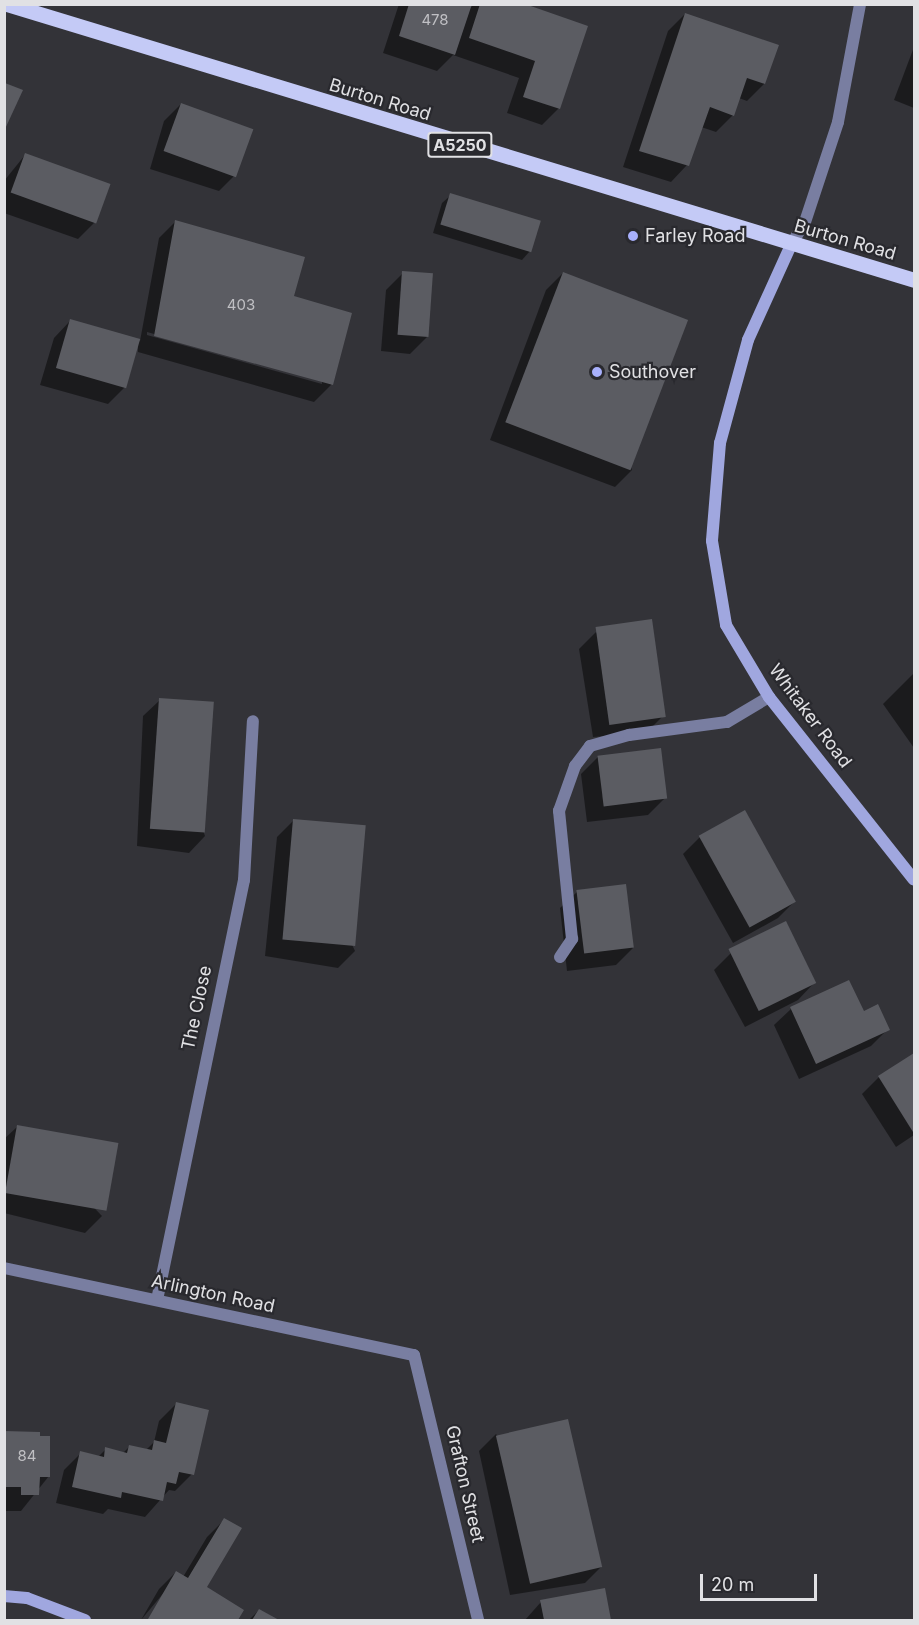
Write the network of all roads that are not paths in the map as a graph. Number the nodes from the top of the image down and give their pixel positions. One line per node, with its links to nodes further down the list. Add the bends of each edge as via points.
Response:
1 (7, 4): 3 (main road, Burton Road / A5250)
2 (860, 4): 3 (street, via 838,122 805,222)
3 (791, 245): 4 (main road, Burton Road / A5250); 5 (street, Whitaker Road, via 748,340 720,443 712,541 726,625)
4 (915, 280)
5 (769, 697): 7 (street, Whitaker Road); 8 (street, via 727,722 629,735 590,747 575,766 559,811 572,939)
6 (253, 721): 10 (street, The Close, via 244,880)
7 (915, 880)
8 (560, 957)
9 (4, 1268): 10 (street, Arlington Road)
10 (157, 1300): 11 (street, Arlington Road)
11 (414, 1355): 14 (street, Grafton Street)
12 (4, 1596): 13 (street, via 27,1598)
13 (85, 1620)
14 (478, 1620)

